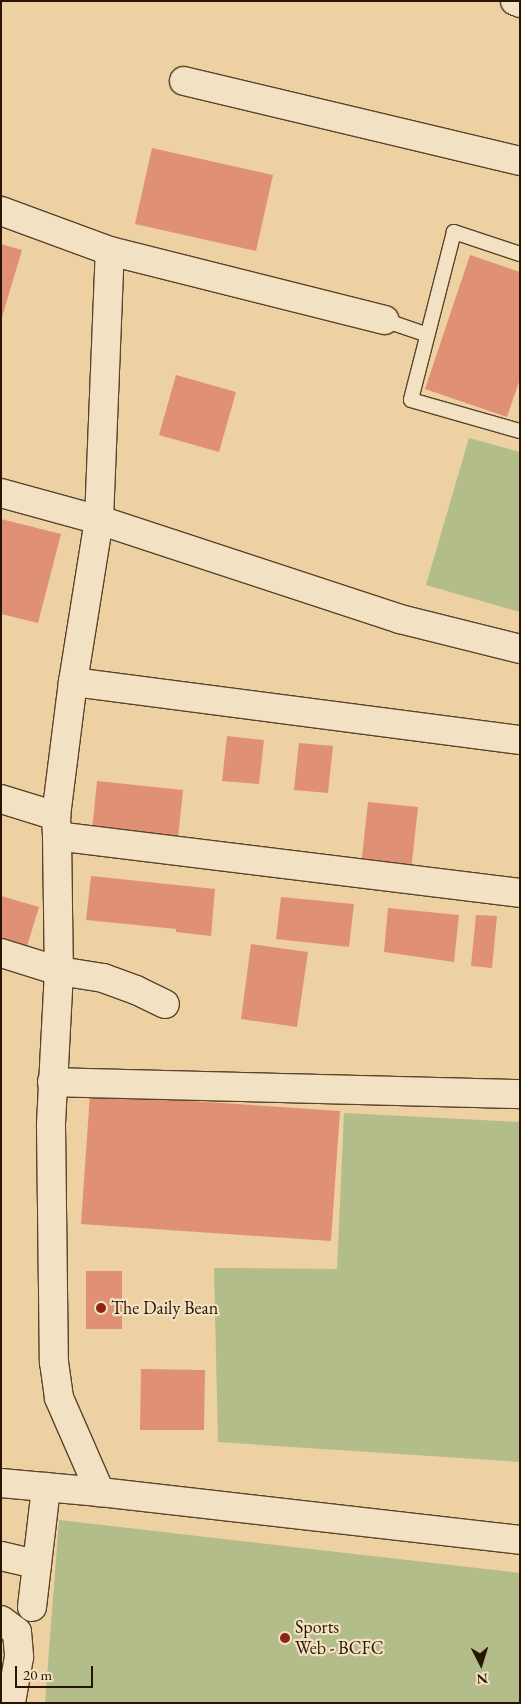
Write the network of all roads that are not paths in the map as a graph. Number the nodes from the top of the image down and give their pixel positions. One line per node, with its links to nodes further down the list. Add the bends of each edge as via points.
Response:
1 (515, 1): 2 (street)
2 (520, 3)
3 (184, 81): 4 (street)
4 (520, 160)
5 (1, 211): 6 (street)
6 (110, 251): 8 (street); 12 (street)
7 (520, 254): 9 (lane, via 454,232)
8 (384, 320): 9 (lane)
9 (428, 335): 10 (lane, via 411,400)
10 (520, 431)
11 (1, 493): 12 (street)
12 (100, 520): 13 (street, via 400,619); 14 (street)
13 (520, 649)
14 (73, 682): 15 (street); 17 (street)
15 (520, 740)
16 (1, 799): 17 (street)
17 (57, 826): 18 (street); 20 (street)
18 (520, 893)
19 (1, 953): 20 (street)
20 (59, 971): 21 (street, via 103,978); 22 (street)
21 (165, 1004)
22 (52, 1082): 23 (street); 26 (street, via 54,1362 59,1398)
23 (520, 1094)
24 (1, 1483): 25 (street)
25 (46, 1487): 26 (street); 29 (street)
26 (100, 1492): 27 (street)
27 (520, 1540)
28 (1, 1556): 29 (street)
29 (37, 1564): 30 (street)
30 (32, 1607)
31 (1, 1620): 32 (street, via 17,1632 19,1658)
32 (11, 1703)

